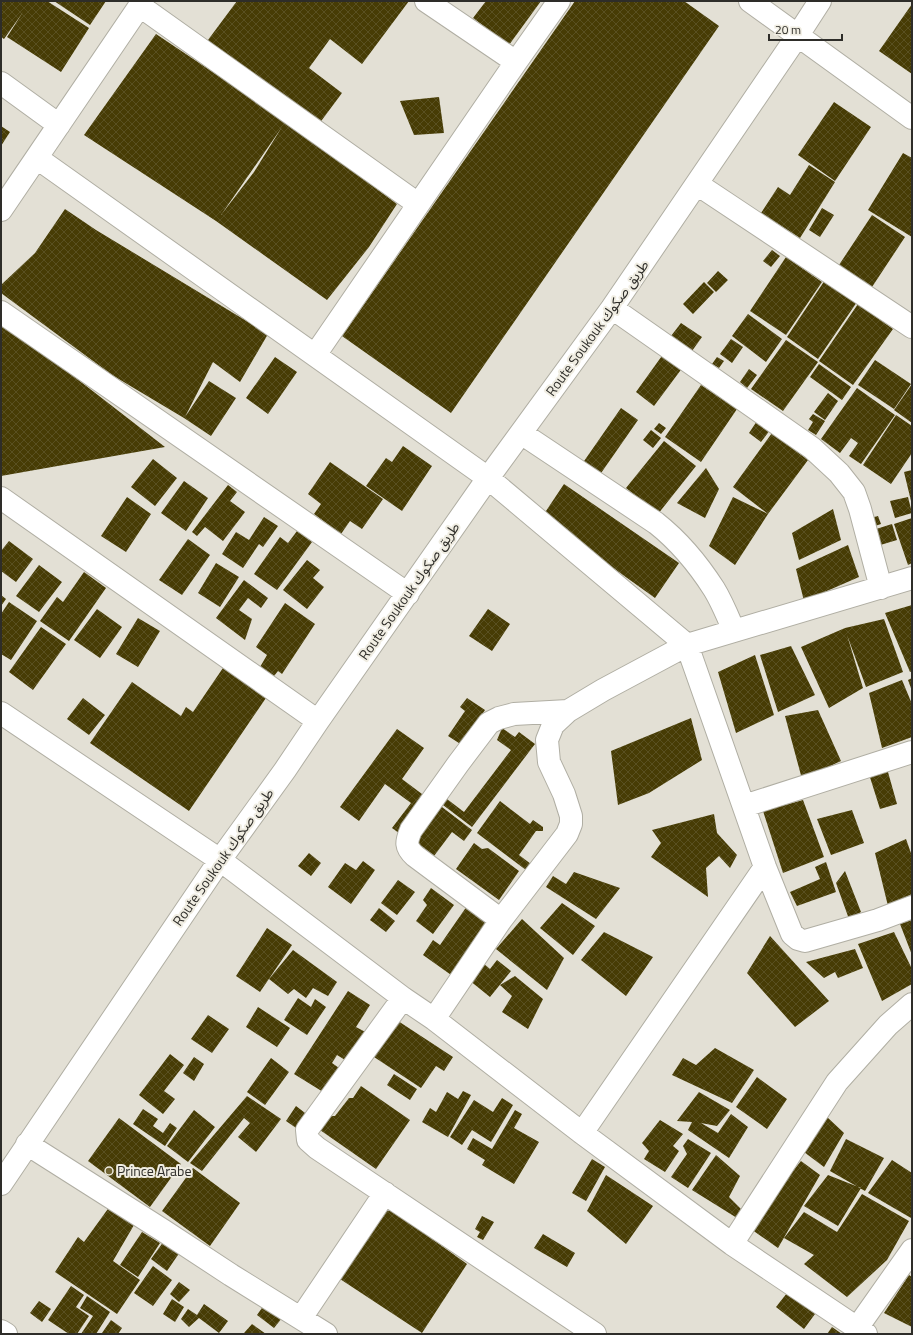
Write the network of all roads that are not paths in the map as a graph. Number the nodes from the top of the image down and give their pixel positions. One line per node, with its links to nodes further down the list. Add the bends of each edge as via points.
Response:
1 (426, 1): 7 (street)
2 (559, 1): 7 (street)
3 (750, 1): 6 (street)
4 (820, 1): 6 (street, Route Soukouk طريق صكوك)
5 (141, 4): 10 (street); 13 (street)
6 (798, 35): 9 (street); 12 (street, Route Soukouk طريق صكوك)
7 (516, 62): 13 (street)
8 (1, 83): 10 (street)
9 (912, 118)
10 (59, 125): 11 (street)
11 (37, 158): 14 (street); 18 (street)
12 (697, 184): 15 (street, Route Soukouk طريق صكوك); 17 (street)
13 (418, 204): 18 (street)
14 (1, 210)
15 (612, 308): 19 (street, Route Soukouk طريق صكوك); 23 (street, via 812,448 839,473 854,492)
16 (1, 312): 24 (street)
17 (912, 326)
18 (315, 355): 20 (street)
19 (521, 433): 20 (street, Route Soukouk طريق صكوك); 25 (street, via 673,537 714,590)
20 (488, 478): 24 (street, Route Soukouk طريق صكوك); 26 (street)
21 (1, 498): 29 (street)
22 (912, 578): 23 (street)
23 (881, 588): 25 (street)
24 (408, 594): 29 (street, Route Soukouk طريق صكوك)
25 (734, 631): 26 (street)
26 (687, 645): 27 (street); 31 (street)
27 (568, 711): 35 (street, via 553,725 547,740 549,762 564,794 571,824 567,834); 35 (street, via 514,714 489,723 406,840 409,850 415,856)
28 (1, 713): 32 (street)
29 (318, 721): 32 (street, Route Soukouk طريق صكوك)
30 (912, 752): 31 (street)
31 (744, 806): 33 (street)
32 (220, 860): 36 (street); 40 (street, Route Soukouk طريق صكوك)
33 (765, 867): 34 (street, via 792,934 805,941 878,920); 39 (street)
34 (912, 907)
35 (501, 920): 38 (street)
36 (403, 998): 38 (street); 42 (street, via 307,1130 308,1140 317,1148)
37 (912, 1004): 43 (street, via 888,1025 837,1082)
38 (434, 1019): 39 (street)
39 (582, 1133): 43 (street)
40 (27, 1144): 41 (street, Route Soukouk طريق صكوك); 45 (street)
41 (1, 1184)
42 (384, 1193): 45 (street); 50 (street)
43 (732, 1244): 47 (street)
44 (912, 1250): 47 (street)
45 (301, 1318): 49 (street)
46 (1, 1331): 48 (street)
47 (862, 1331)
48 (6, 1334)
49 (326, 1334)
50 (595, 1334)

